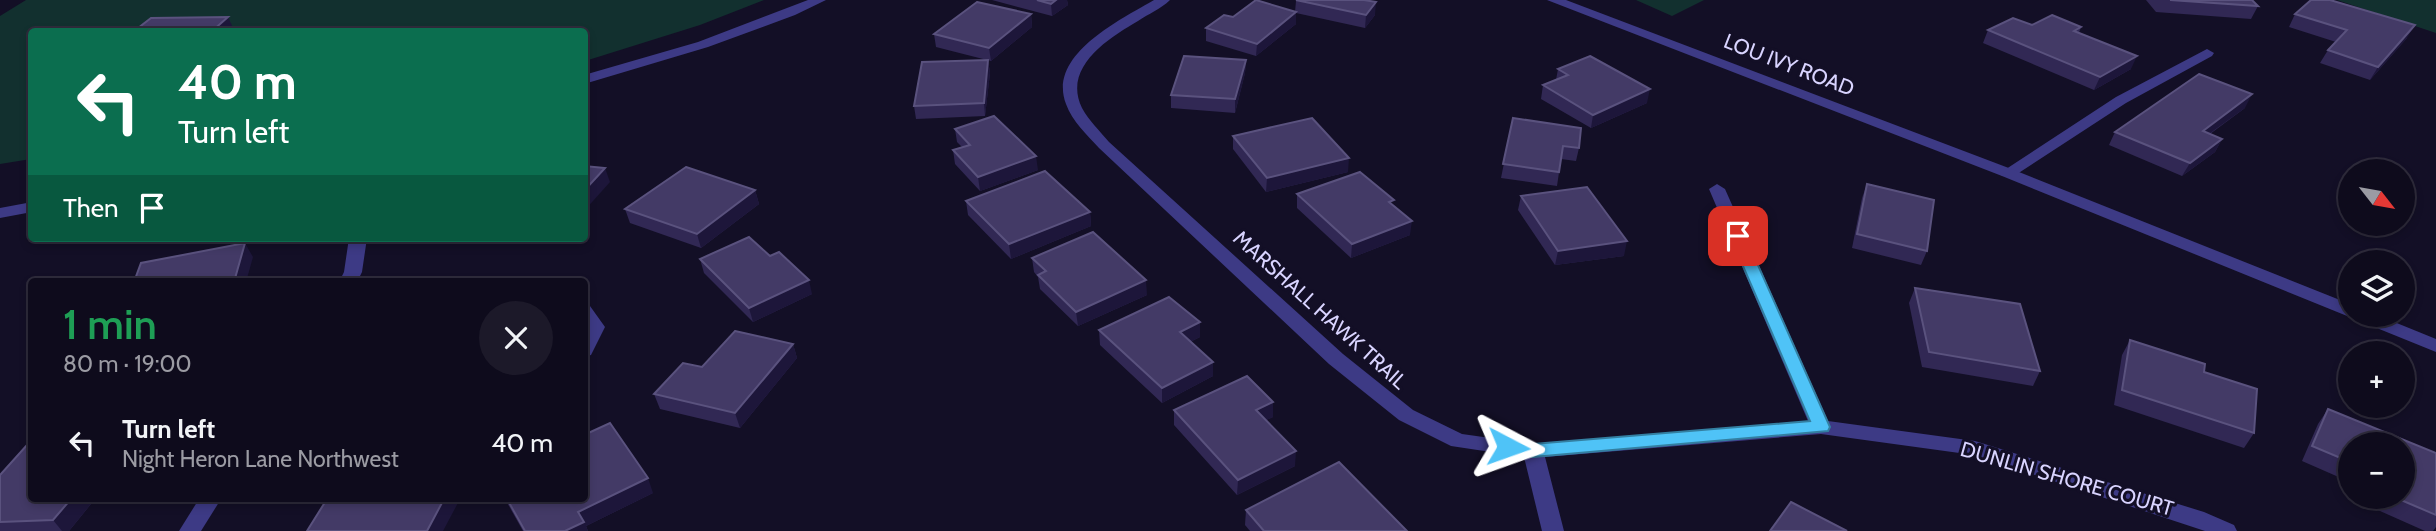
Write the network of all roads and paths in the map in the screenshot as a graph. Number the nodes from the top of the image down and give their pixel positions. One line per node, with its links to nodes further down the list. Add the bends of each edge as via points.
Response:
1 (820, 0): 5 (street, via 660,59)
2 (1163, 0): 18 (street, MARSHALL HAWK TRAIL, via 1089,48 1077,62 1069,78 1072,100 1082,120 1336,359 1406,415 1458,441)
3 (1554, 0): 6 (street, LOU IVY ROAD)
4 (2207, 53): 6 (street, via 2121,100)
5 (588, 79)
6 (2008, 173): 12 (street, LOU IVY ROAD)
7 (1717, 188): 17 (street)
8 (28, 208): 9 (street)
9 (0, 213)
10 (357, 242): 11 (street)
11 (350, 278)
12 (2338, 306)
13 (588, 316): 15 (street, via 596,327)
14 (2389, 327): 16 (street)
15 (588, 343)
16 (2436, 346)
17 (1821, 427): 18 (street, MARSHALL HAWK TRAIL); 22 (street, DUNLIN SHORE COURT, via 1975,448)
18 (1533, 451): 21 (street)
19 (208, 502): 20 (street)
20 (190, 531)
21 (1553, 531)
22 (2226, 531)

